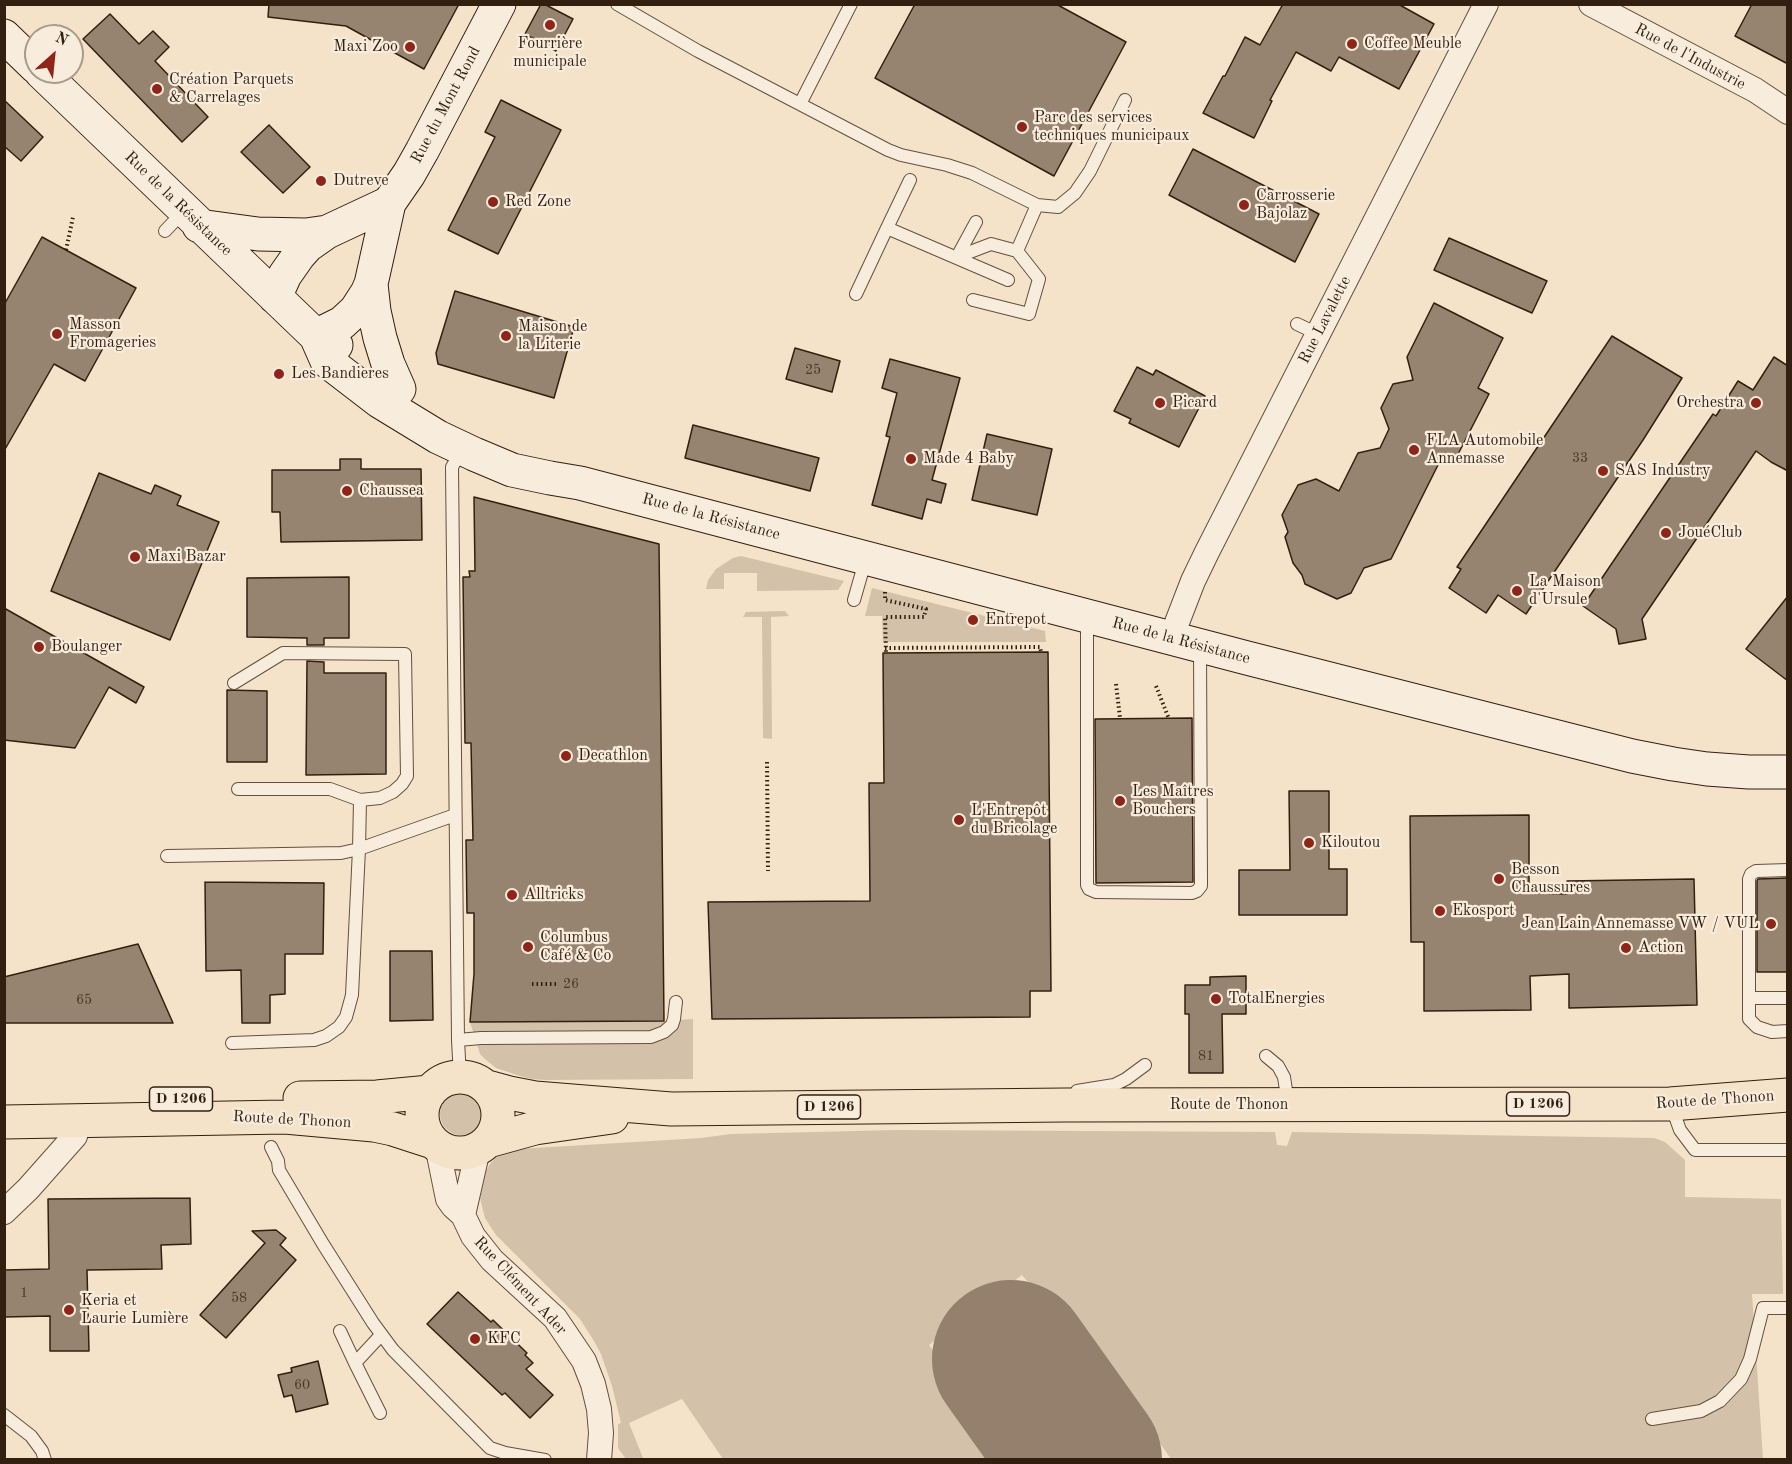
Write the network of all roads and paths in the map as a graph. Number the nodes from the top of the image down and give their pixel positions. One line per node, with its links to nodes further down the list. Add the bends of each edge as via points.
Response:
1 (499, 4): 13 (street, Rue du Mont Rond, via 422,151)
2 (617, 4): 10 (lane)
3 (851, 4): 10 (lane)
4 (1486, 4): 35 (street, Rue Lavalette, via 1307,329 1193,581)
5 (1591, 4): 11 (street, Rue de l'Industrie, via 1755,90)
6 (4, 36): 7 (street)
7 (24, 55)
8 (52, 84): 16 (street, Rue de la Résistance)
9 (1125, 100): 14 (lane, via 1075,193 1058,207)
10 (800, 104): 14 (lane, via 888,150 966,171)
11 (1788, 112)
12 (910, 180): 18 (lane)
13 (389, 203): 19 (street); 24 (street, Rue du Mont Rond)
14 (1037, 206): 21 (lane)
15 (73, 217): 20 (path)
16 (183, 222): 19 (street, via 271,235); 26 (street, Rue de la Résistance)
17 (976, 222): 22 (lane)
18 (887, 228): 22 (lane); 25 (lane)
19 (327, 232): 26 (street, via 299,255)
20 (66, 250)
21 (1017, 251): 22 (lane, via 991,244); 27 (lane, via 1039,279 1029,314)
22 (957, 257): 23 (lane)
23 (1008, 280)
24 (371, 284): 28 (street, Rue du Mont Rond, via 350,317); 29 (street, Rue du Mont Rond, via 380,338)
25 (856, 294)
26 (275, 297): 28 (street, Rue de la Résistance)
27 (974, 300)
28 (316, 336): 29 (street, Rue de la Résistance, via 346,349); 30 (street, Rue de la Résistance, via 327,361 352,382 406,419)
29 (399, 389): 31 (street, Rue de la Résistance, via 455,422)
30 (463, 449): 31 (street, Rue de la Résistance, via 512,470); 48 (lane, via 452,467)
31 (580, 483): 32 (street, Rue de la Résistance)
32 (876, 561): 33 (lane); 34 (street, Rue de la Résistance); 36 (path, via 885,600 926,609 924,617 885,618)
33 (854, 600)
34 (1087, 616): 35 (street, Rue de la Résistance); 35 (lane, via 1087,885 1096,892 1192,893 1201,886)
35 (1186, 642): 45 (street, Rue de la Résistance, via 1651,760 1727,771)
36 (885, 648): 37 (path, via 1040,647); 38 (path)
37 (1041, 652)
38 (885, 653)
39 (234, 683): 47 (lane, via 283,653 405,654 407,776 393,792)
40 (1116, 684): 42 (path)
41 (1155, 686): 43 (path)
42 (1120, 718)
43 (1169, 718)
44 (767, 762): 52 (path)
45 (1788, 772)
46 (238, 789): 47 (lane, via 330,789)
47 (360, 800): 49 (lane)
48 (455, 815): 49 (lane); 59 (lane)
49 (359, 849): 50 (lane, via 341,853); 60 (lane, via 352,995 346,1017 339,1027 314,1040)
50 (166, 856)
51 (1788, 870): 55 (lane, via 1756,871 1749,876)
52 (768, 871)
53 (532, 984): 54 (path)
54 (556, 984)
55 (1749, 996): 56 (lane); 58 (lane, via 1749,1019 1757,1027 1772,1032)
56 (1788, 998)
57 (676, 1002): 59 (lane, via 672,1024 651,1037)
58 (1788, 1031)
59 (458, 1040): 63 (lane)
60 (232, 1042)
61 (1266, 1056): 67 (lane, via 1284,1077)
62 (1144, 1065): 69 (lane, via 1114,1085)
63 (474, 1082): 64 (main road, via 454,1077); 70 (main road, Route de Thonon / D 1206, via 536,1098); 74 (main road, via 494,1097 498,1114 497,1126)
64 (430, 1092): 66 (main road, Route de Thonon / D 1206, via 357,1098); 73 (main road, via 422,1119)
65 (1788, 1095): 68 (main road, Route de Thonon / D 1206)
66 (4, 1101)
67 (1288, 1104): 68 (main road, Route de Thonon / D 1206); 69 (main road, Route de Thonon / D 1206)
68 (1670, 1104): 76 (lane, via 1680,1130 1695,1150)
69 (987, 1106): 70 (main road, Route de Thonon / D 1206)
70 (671, 1109): 74 (main road, Route de Thonon / D 1206, via 535,1128)
71 (79, 1120): 72 (main road, Route de Thonon / D 1206); 73 (main road, Route de Thonon / D 1206, via 302,1118 374,1125); 77 (street, via 75,1136)
72 (4, 1122)
73 (435, 1143): 74 (main road, via 453,1152 469,1152); 78 (street, Rue Clément Ader, via 448,1199)
74 (483, 1145): 78 (street)
75 (271, 1147): 81 (lane, via 279,1170)
76 (1788, 1150)
77 (4, 1212)
78 (463, 1215): 88 (street, Rue Clément Ader, via 485,1253 555,1318 584,1361 599,1408)
79 (1788, 1308): 85 (lane, via 1763,1308 1741,1379 1720,1401 1701,1411)
80 (340, 1331): 82 (lane)
81 (381, 1335): 82 (lane); 86 (lane, via 490,1448)
82 (355, 1363): 83 (lane)
83 (380, 1413)
84 (4, 1415): 87 (lane, via 30,1436)
85 (1652, 1419)
86 (542, 1459)
87 (45, 1460)
88 (599, 1460)

